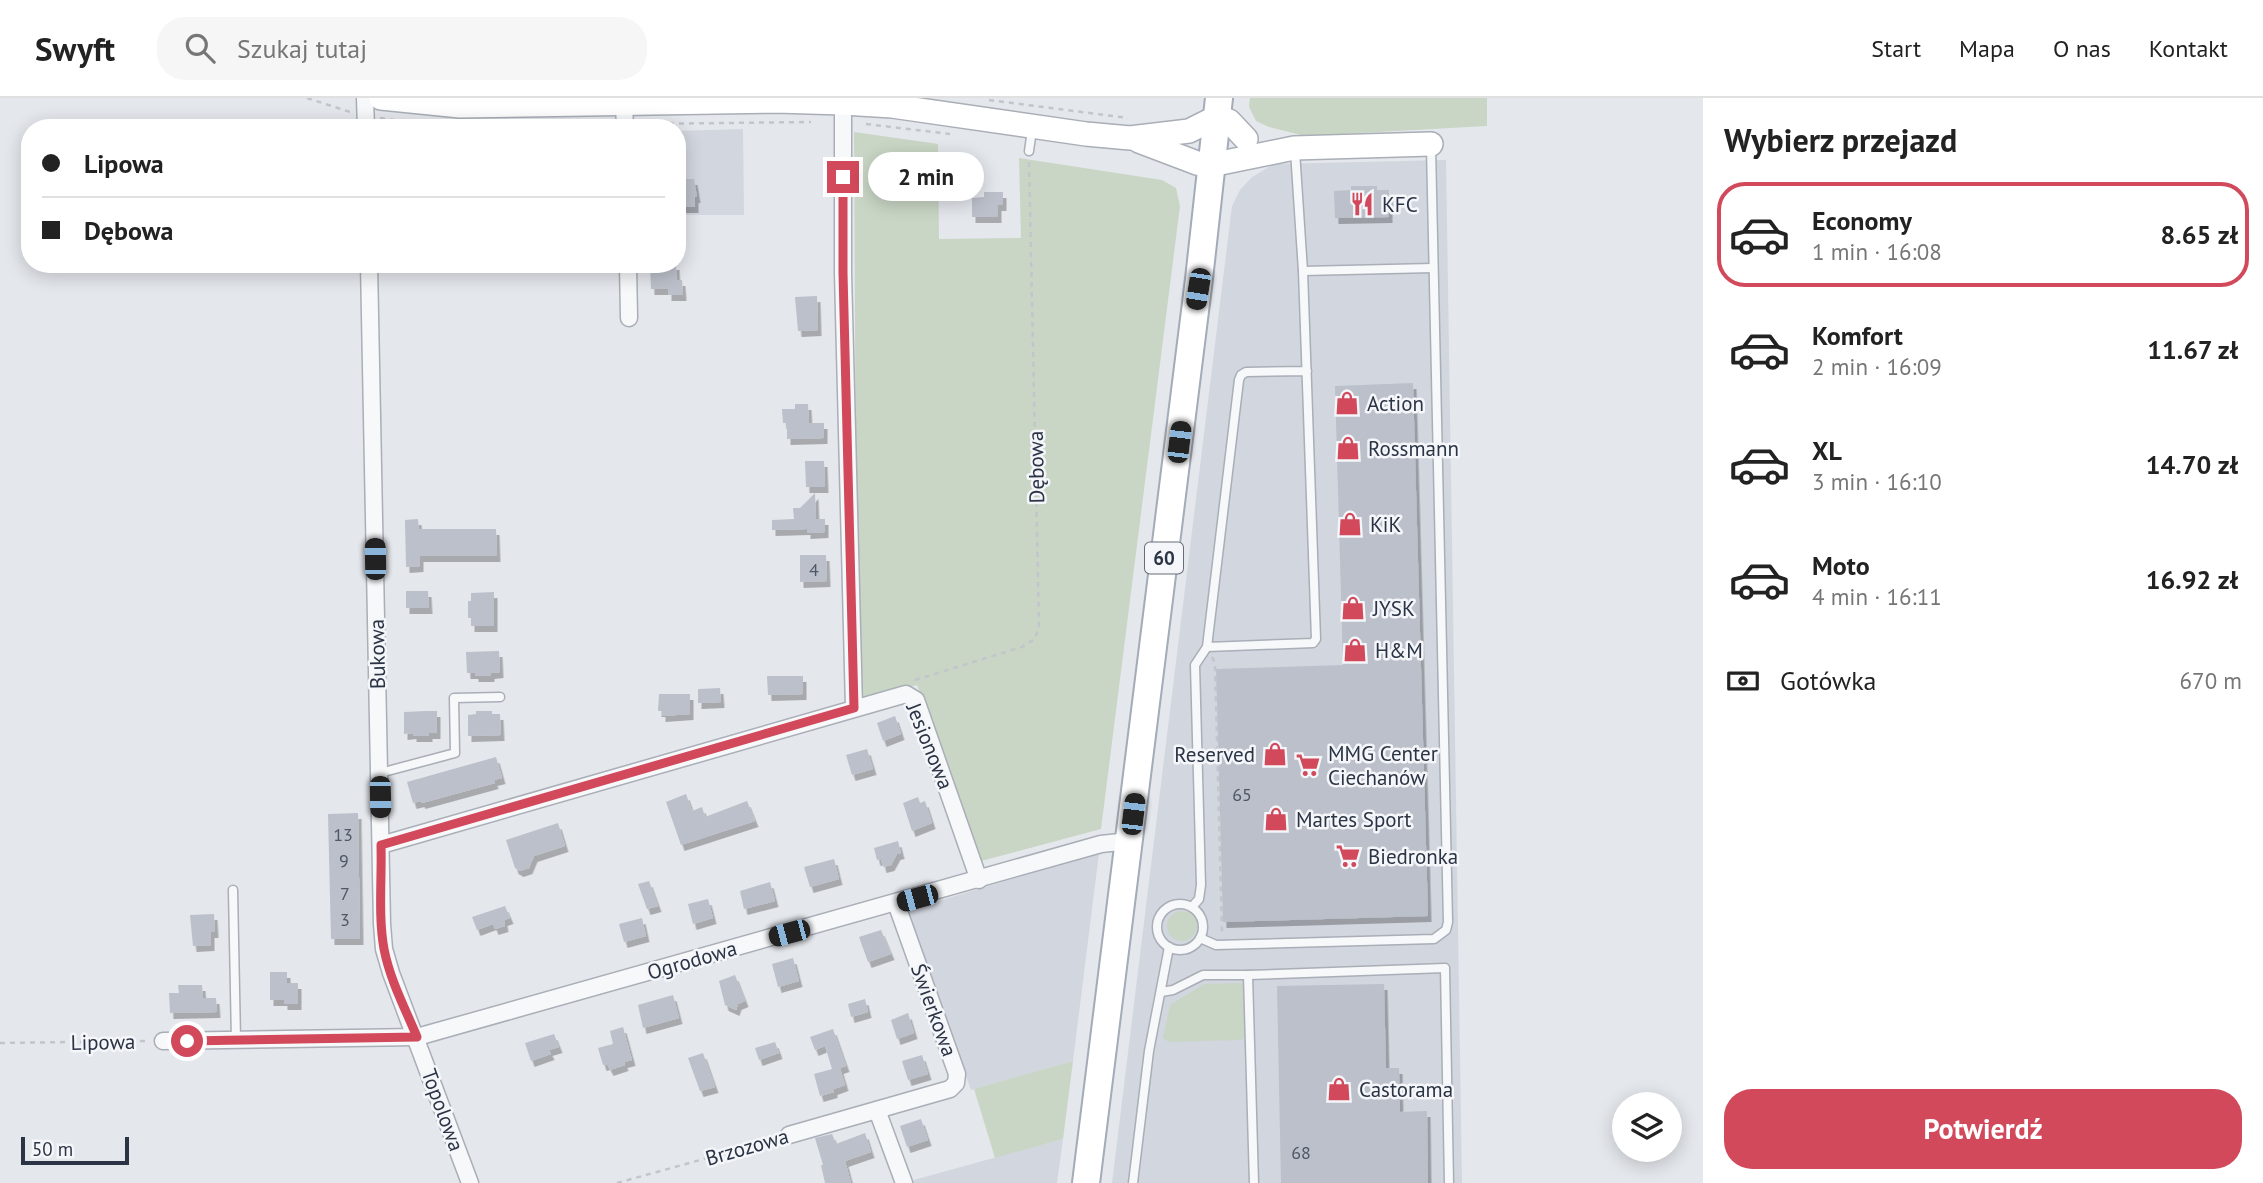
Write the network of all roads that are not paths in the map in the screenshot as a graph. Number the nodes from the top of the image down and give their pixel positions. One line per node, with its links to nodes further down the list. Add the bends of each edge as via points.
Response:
1 (365, 98): 6 (street)
2 (381, 98): 4 (main road, via 460,106)
3 (843, 100): 4 (main road); 8 (main road); 24 (street)
4 (624, 104): 7 (street)
5 (1218, 108): 10 (main road, via 1188,131); 11 (main road); 15 (main road, 60)
6 (366, 119)
7 (625, 119)
8 (1032, 127): 9 (main road); 14 (lane)
9 (1128, 127): 10 (main road); 15 (main road, via 1197,163)
10 (1178, 133): 15 (main road, via 1195,138)
11 (1246, 139): 13 (main road); 15 (main road)
12 (1431, 144): 13 (main road); 16 (lane)
13 (1294, 148): 15 (main road); 17 (lane)
14 (1029, 151)
15 (1212, 156): 26 (main road, 60)
16 (1433, 268): 17 (lane); 32 (lane, via 1446,930 1434,939 1216,944)
17 (1304, 271): 21 (lane)
18 (369, 273): 25 (street, Bukowa)
19 (628, 273): 20 (street)
20 (629, 318)
21 (1307, 371): 22 (lane, via 1247,372 1239,380); 22 (lane, via 1316,639 1313,643)
22 (1207, 647): 31 (lane, via 1195,665 1201,885)
23 (500, 697): 25 (lane, via 454,698 455,753)
24 (854, 708): 27 (street, Jesionowa); 28 (street, Jesionowa, via 906,694 916,700)
25 (380, 773): 27 (street, Bukowa)
26 (1129, 841): 28 (street, Ogrodowa, via 1101,844); 43 (main road, 60)
27 (381, 845): 36 (street, Bukowa, via 384,949)
28 (979, 880): 30 (street, Ogrodowa)
29 (233, 890): 37 (lane)
30 (896, 903): 36 (street, Ogrodowa); 39 (street, Świerkowa, via 957,1074 950,1089)
31 (1192, 907): 32 (lane, via 1203,927); 33 (lane, via 1175,905 1160,915 1158,933)
32 (1200, 938): 33 (lane, via 1186,949)
33 (1169, 947): 35 (lane)
34 (1248, 975): 35 (lane, via 1203,975); 45 (lane); 46 (lane, via 1445,968)
35 (1161, 992): 44 (lane)
36 (417, 1037): 37 (street, Lipowa); 41 (street, Topolowa)
37 (236, 1040): 38 (street, Lipowa)
38 (163, 1041)
39 (877, 1110): 40 (street, Brzozowa); 42 (street)
40 (789, 1135)
41 (470, 1183)
42 (904, 1183)
43 (1086, 1183)
44 (1133, 1183)
45 (1254, 1183)
46 (1449, 1183)

